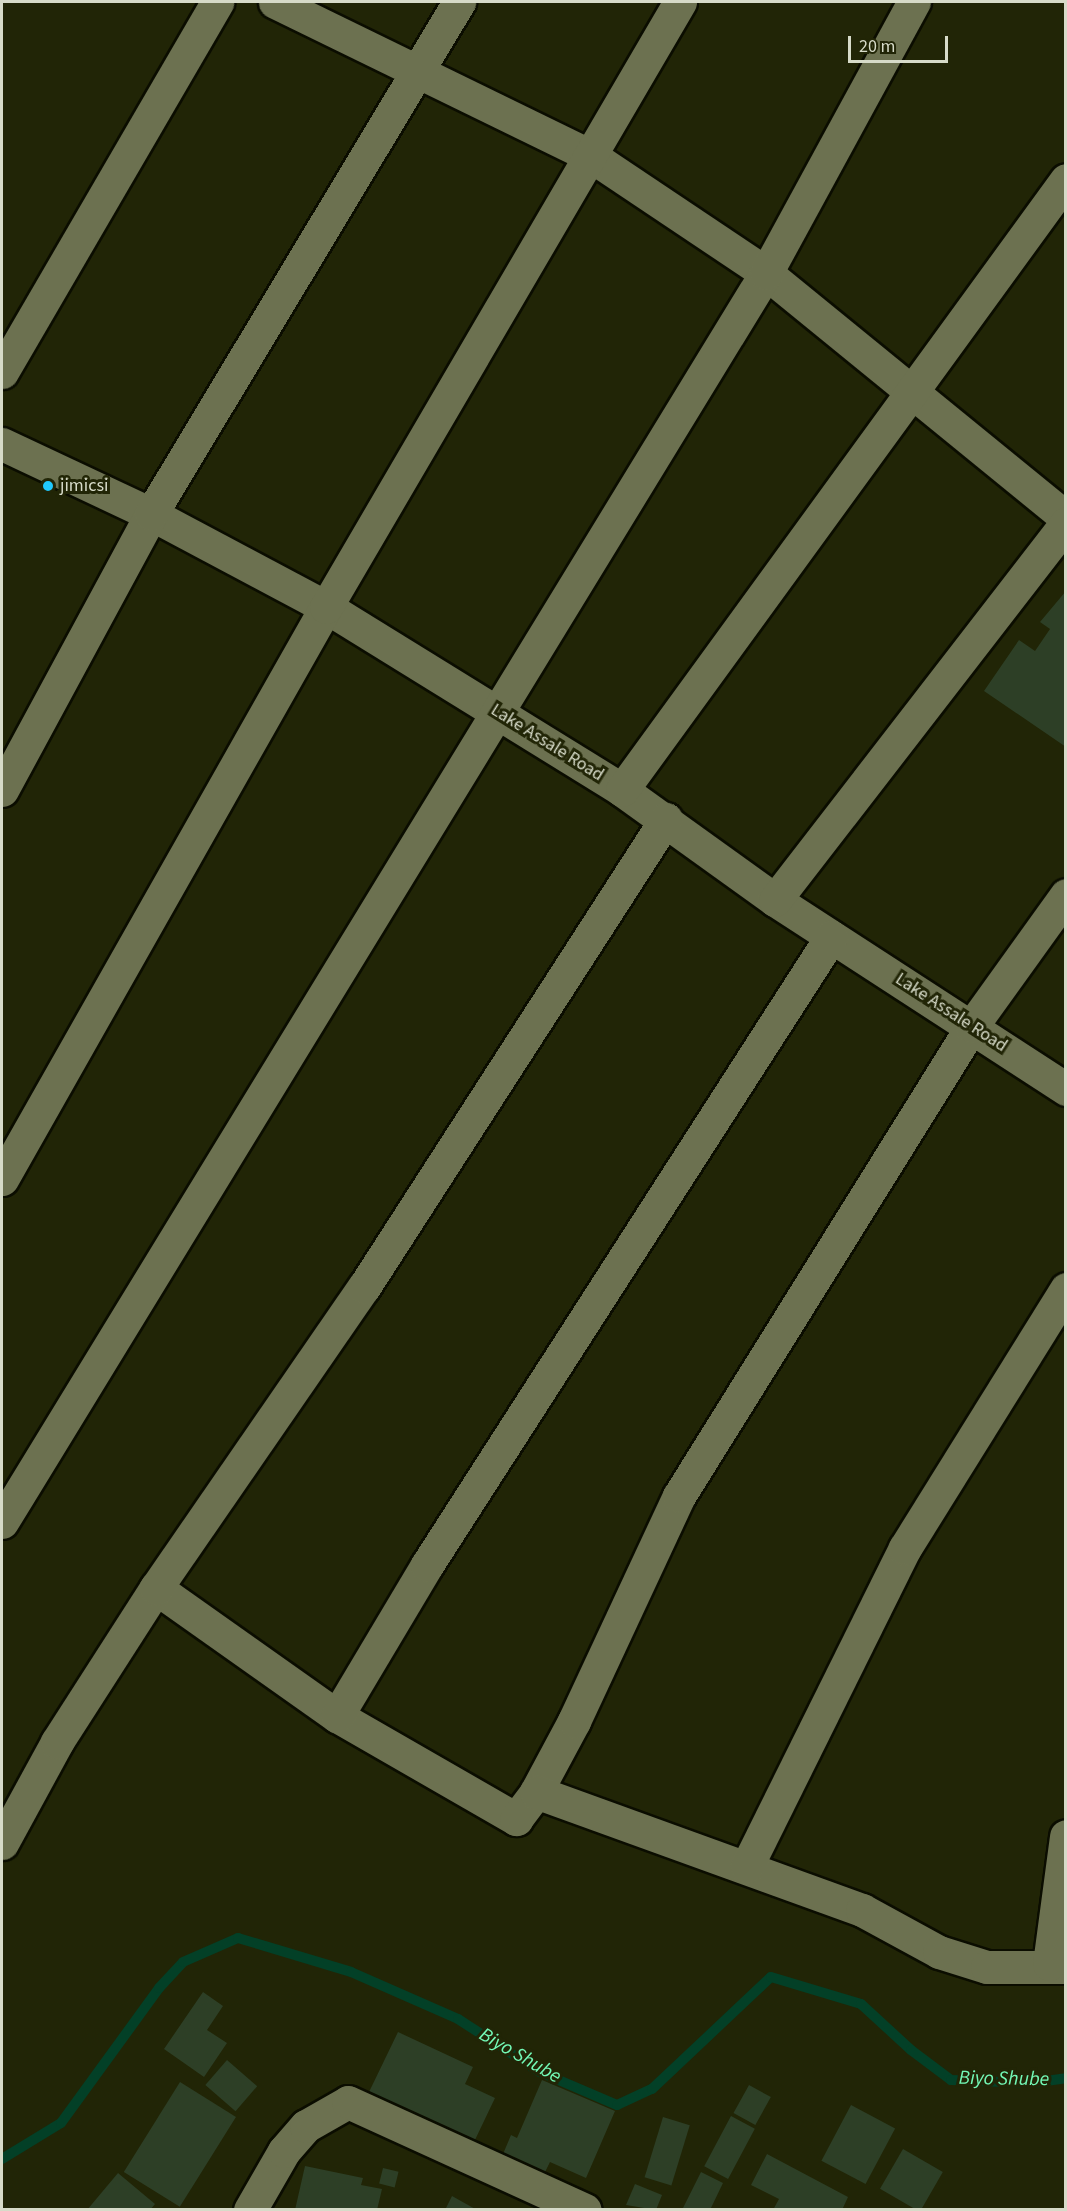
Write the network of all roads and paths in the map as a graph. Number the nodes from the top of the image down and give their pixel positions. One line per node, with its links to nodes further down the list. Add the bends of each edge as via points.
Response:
1 (217, 2): 10 (street)
2 (275, 2): 6 (street)
3 (459, 2): 6 (street)
4 (680, 2): 7 (street)
5 (914, 2): 9 (street)
6 (419, 69): 7 (street); 13 (street)
7 (591, 156): 9 (street); 16 (street)
8 (1065, 180): 11 (street)
9 (766, 273): 11 (street); 17 (street)
10 (2, 372)
11 (912, 395): 14 (street); 19 (street)
12 (2, 444): 13 (street, Lake Assale Road)
13 (151, 514): 16 (street, Lake Assale Road); 18 (street)
14 (1065, 518)
15 (1065, 523): 22 (street)
16 (326, 607): 17 (street, Lake Assale Road); 26 (street)
17 (495, 711): 19 (street, Lake Assale Road); 28 (street)
18 (2, 790)
19 (622, 790): 20 (street, Lake Assale Road)
20 (666, 819): 22 (street, Lake Assale Road); 29 (street, via 364,1287)
21 (1065, 895): 24 (street)
22 (775, 900): 23 (street, Lake Assale Road)
23 (831, 937): 24 (street, Lake Assale Road); 30 (street, via 427,1565)
24 (972, 1026): 25 (street, Lake Assale Road); 31 (street, via 679,1496 574,1721)
25 (1065, 1089)
26 (2, 1179)
27 (1065, 1289): 34 (street, via 905,1548)
28 (2, 1522)
29 (156, 1588): 30 (street); 33 (street, via 57,1742)
30 (337, 1716): 31 (street, via 516,1818)
31 (536, 1792): 34 (street)
32 (1065, 1836): 35 (street)
33 (2, 1843)
34 (747, 1866): 35 (street, via 862,1910 949,1955 987,1967)
35 (1057, 1966)
36 (549, 2202): 37 (street, via 348,2102 306,2126 284,2151); 38 (street)
37 (250, 2210)
38 (585, 2210)

